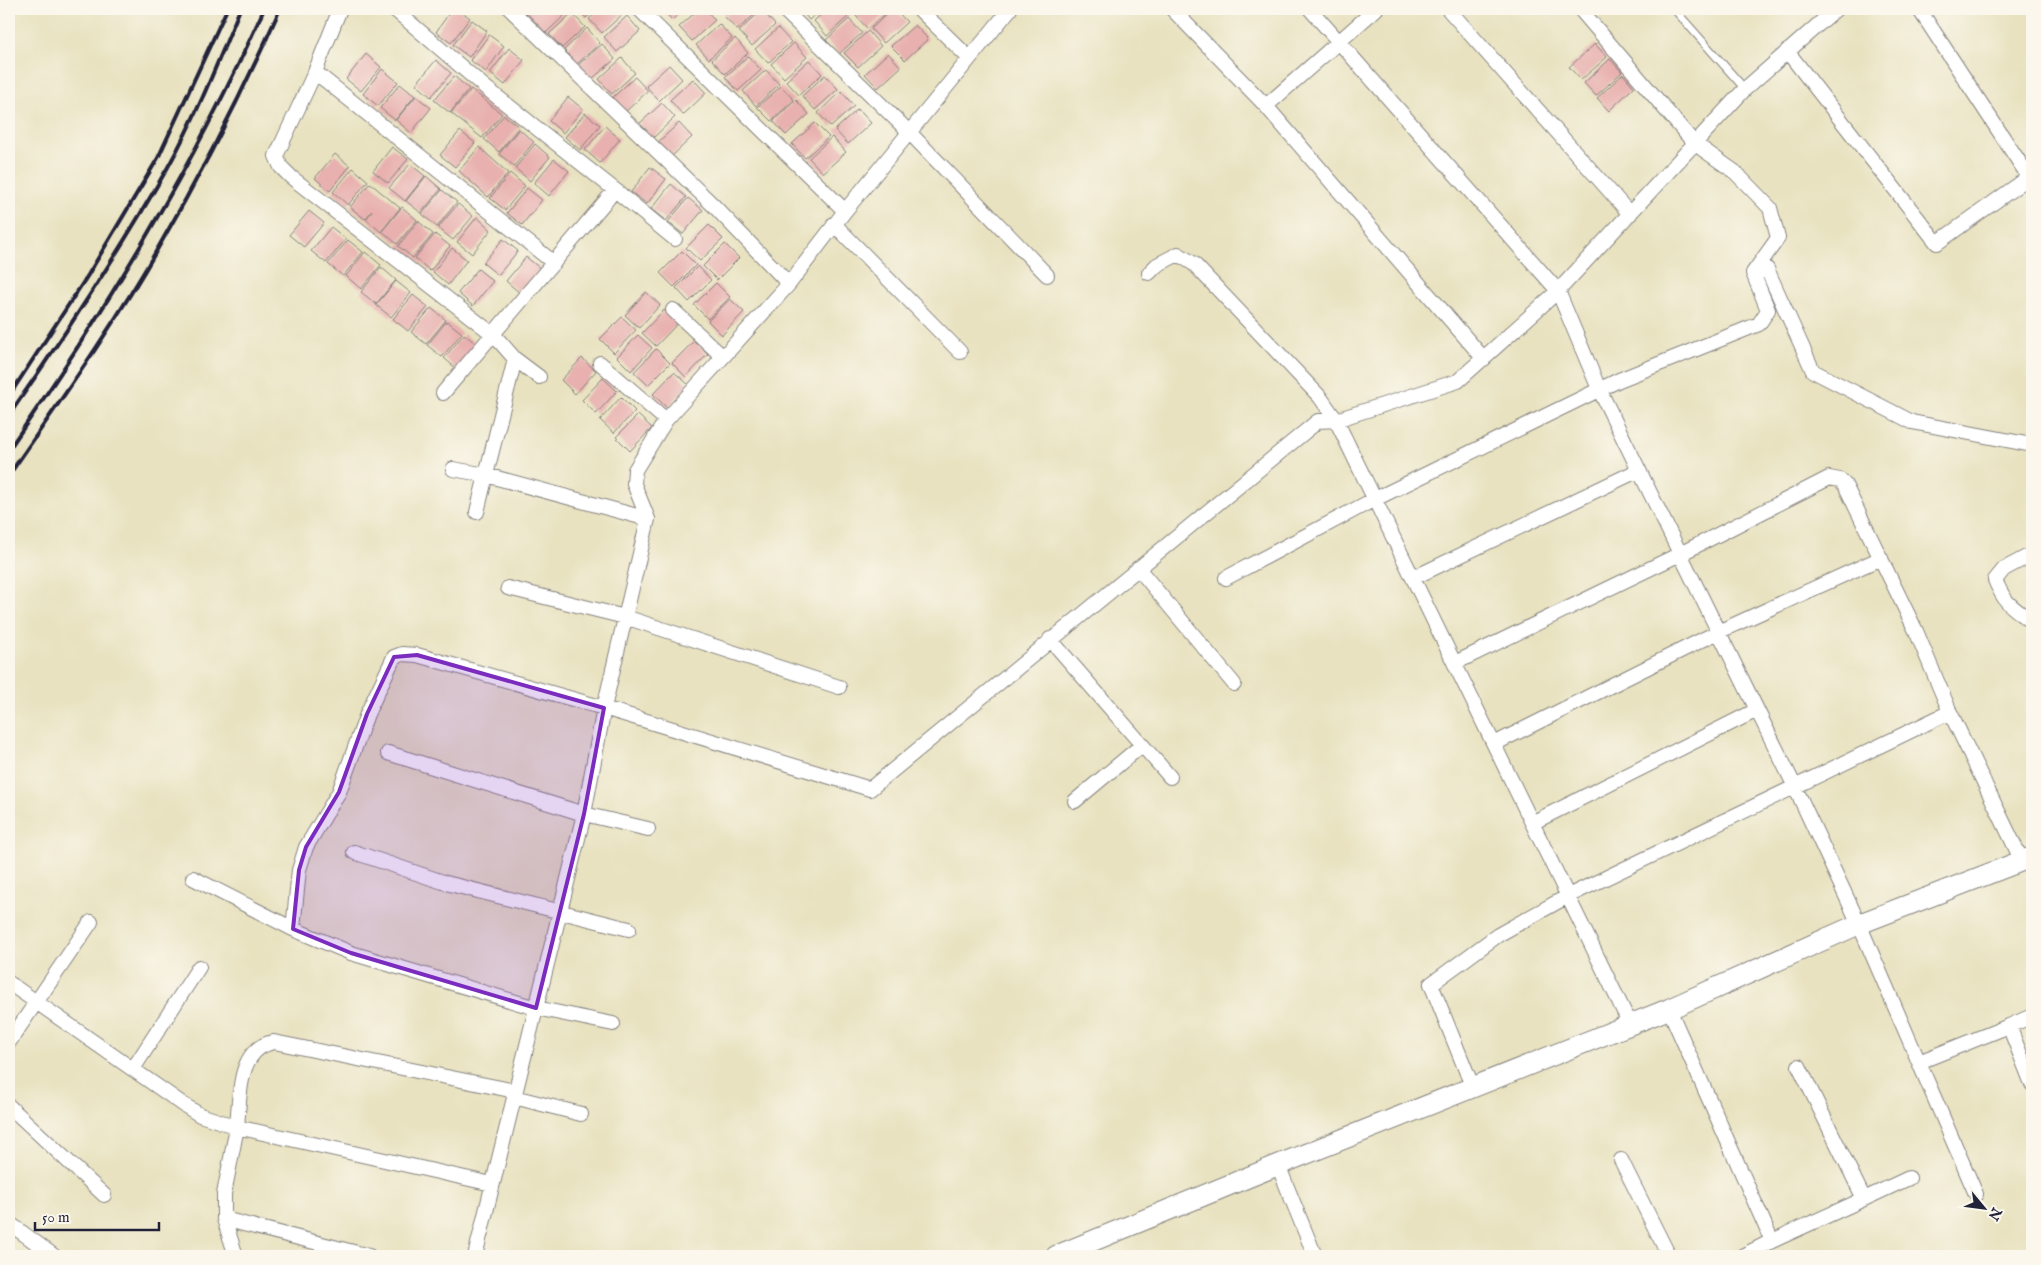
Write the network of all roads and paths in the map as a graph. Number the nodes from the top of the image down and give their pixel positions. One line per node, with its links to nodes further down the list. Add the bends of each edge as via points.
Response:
1 (340, 9): 19 (street)
2 (394, 9): 25 (street, via 486,88)
3 (510, 9): 34 (street, via 714,206)
4 (639, 9): 26 (street)
5 (782, 9): 22 (street)
6 (919, 9): 18 (street)
7 (1010, 9): 18 (street)
8 (1172, 9): 21 (street)
9 (1310, 9): 16 (street)
10 (1376, 9): 16 (street)
11 (1448, 9): 27 (street)
12 (1580, 9): 23 (street)
13 (1674, 9): 20 (lane)
14 (1836, 9): 17 (street)
15 (1919, 9): 24 (street)
16 (1339, 42): 21 (street); 35 (street)
17 (1788, 51): 20 (street); 24 (street, via 1937,243)
18 (969, 58): 22 (street)
19 (315, 72): 30 (street); 37 (street, via 276,156 281,167)
20 (1745, 89): 23 (street)
21 (1266, 106): 41 (street)
22 (909, 132): 26 (street); 33 (street)
23 (1694, 142): 27 (street); 32 (street, via 1735,172 1770,208 1778,238)
24 (2031, 176)
25 (615, 190): 29 (street); 30 (street)
26 (844, 211): 28 (street)
27 (1630, 214): 35 (street)
28 (834, 224): 34 (street); 38 (street)
29 (675, 239)
30 (554, 264): 37 (street)
31 (1149, 273): 47 (street, via 1156,265 1178,254 1194,264 1320,398)
32 (1754, 273): 44 (street, via 1768,310 1759,324); 48 (street, via 1767,269 1813,371 1912,422)
33 (1048, 275)
34 (789, 284): 39 (street)
35 (1558, 291): 41 (street); 44 (street)
36 (672, 310): 39 (street)
37 (494, 335): 40 (street); 45 (street)
38 (960, 352)
39 (724, 357): 46 (street)
40 (515, 359): 43 (street); 51 (street)
41 (1484, 359): 47 (street, via 1458,381)
42 (600, 363): 46 (street)
43 (539, 377)
44 (1599, 389): 50 (street); 52 (street)
45 (443, 393)
46 (666, 420): 54 (street, via 635,470 634,484)
47 (1336, 420): 52 (street); 58 (street, via 1318,421)
48 (2032, 445)
49 (453, 469): 51 (street)
50 (1639, 470): 55 (street); 60 (street)
51 (486, 475): 53 (street); 54 (street)
52 (1373, 500): 59 (street); 60 (street)
53 (477, 512)
54 (648, 519): 62 (street)
55 (1680, 554): 57 (street, via 1829,478 1840,480 1845,485); 64 (street); 66 (street)
56 (2032, 554): 63 (street, via 2004,569 1996,580 2011,608)
57 (1881, 558): 64 (street); 71 (street)
58 (1138, 568): 65 (street); 67 (street)
59 (1226, 578)
60 (1413, 578): 66 (street)
61 (508, 588): 62 (street)
62 (625, 617): 68 (street); 69 (street)
63 (2032, 622)
64 (1718, 632): 70 (street); 72 (street)
65 (1050, 639): 69 (street, via 870,789); 73 (street)
66 (1455, 663): 72 (street)
67 (1234, 684)
68 (839, 687)
69 (604, 708): 78 (street); 88 (street, via 417,655 394,656 367,714 338,792 306,847 299,870)
70 (1757, 710): 76 (street); 79 (street)
71 (1950, 712): 76 (street); 82 (street)
72 (1494, 744): 79 (street)
73 (1142, 745): 75 (street); 77 (street)
74 (388, 753): 78 (street)
75 (1170, 777)
76 (1795, 788): 84 (street); 87 (street)
77 (1075, 801)
78 (584, 814): 80 (street); 85 (street)
79 (1532, 823): 84 (street)
80 (648, 829)
81 (354, 852): 85 (street, via 446,883)
82 (2027, 859): 87 (main road)
83 (193, 878): 88 (street)
84 (1568, 896): 97 (street); 104 (street, via 1498,935 1431,984)
85 (559, 912): 89 (street); 93 (street)
86 (91, 922): 92 (street)
87 (1859, 924): 94 (main road); 100 (street)
88 (293, 929): 93 (street, via 351,953)
89 (629, 929)
90 (199, 966): 102 (street)
91 (9, 983): 92 (street)
92 (36, 1003): 99 (street); 102 (street)
93 (536, 1008): 96 (street); 105 (street)
94 (1670, 1009): 97 (main road); 118 (street)
95 (2032, 1016): 98 (street)
96 (613, 1024)
97 (1630, 1024): 104 (main road)
98 (2008, 1026): 100 (street); 103 (street)
99 (9, 1042)
100 (1919, 1062): 113 (street)
101 (1799, 1066): 115 (street)
102 (133, 1069): 108 (street, via 200,1115)
103 (2032, 1084)
104 (1473, 1088): 110 (main road)
105 (514, 1094): 107 (street); 108 (street, via 274,1042 264,1044 247,1063); 112 (street)
106 (9, 1106): 114 (street)
107 (581, 1114)
108 (237, 1127): 112 (street); 116 (street, via 224,1194)
109 (1621, 1160): 125 (street)
110 (1278, 1165): 123 (main road); 124 (street)
111 (1909, 1178): 115 (street)
112 (492, 1184): 122 (street)
113 (1976, 1194)
114 (104, 1195)
115 (1864, 1199): 118 (street)
116 (224, 1219): 120 (street); 121 (street)
117 (9, 1223): 119 (street)
118 (1772, 1241): 126 (street)
119 (54, 1256)
120 (236, 1256)
121 (369, 1256)
122 (475, 1256)
123 (1056, 1256)
124 (1315, 1256)
125 (1669, 1256)
126 (1742, 1256)

